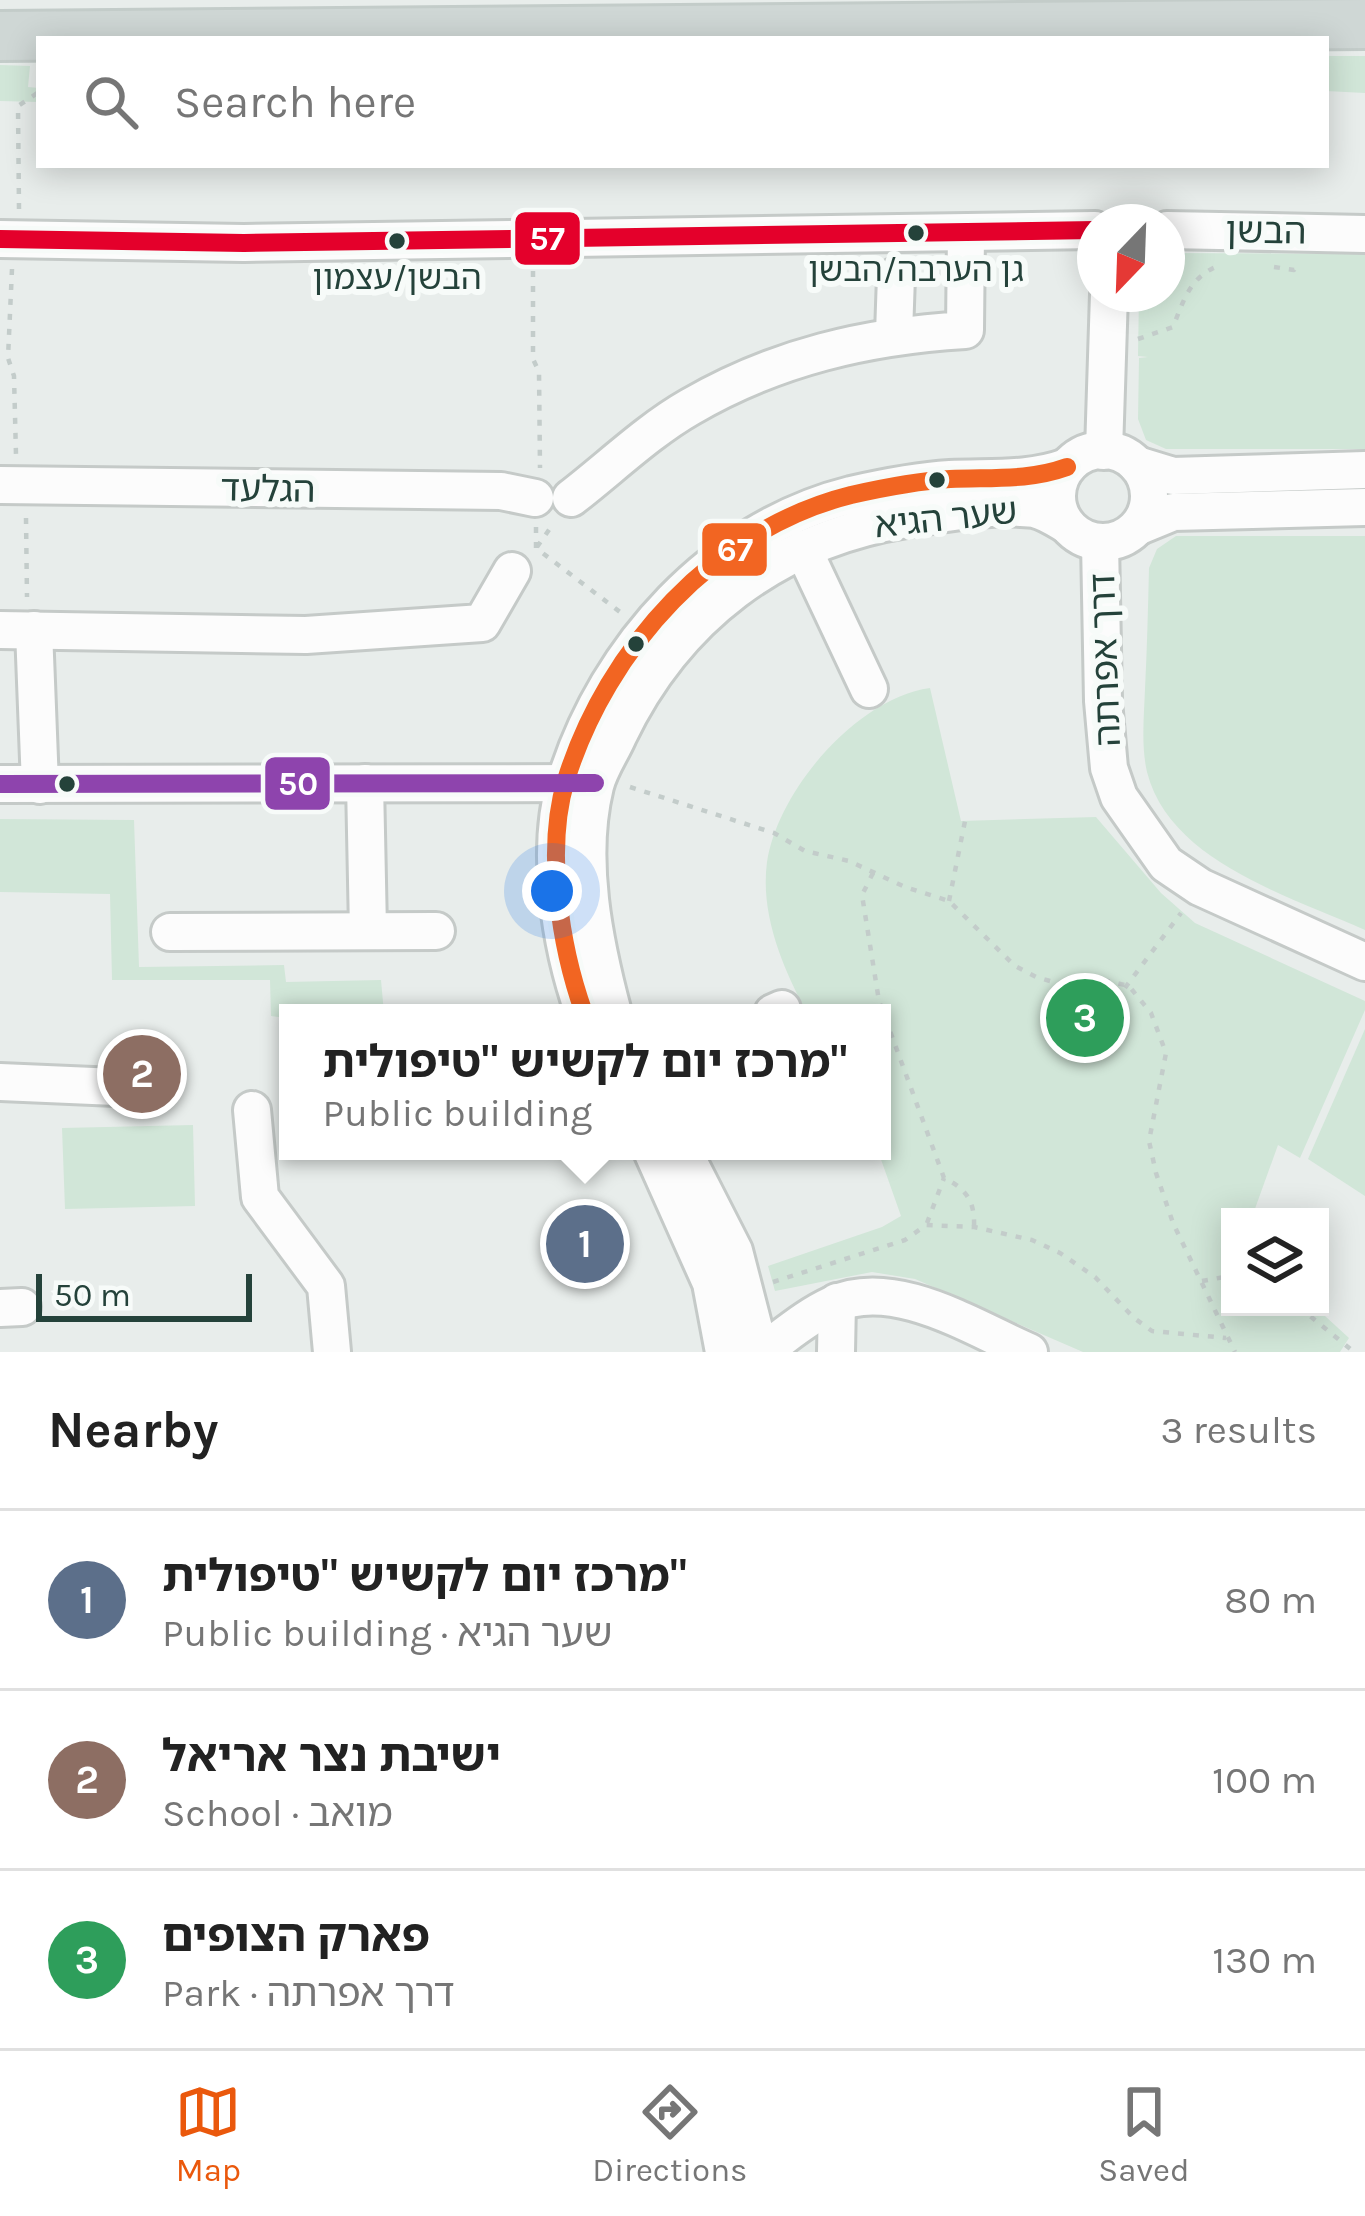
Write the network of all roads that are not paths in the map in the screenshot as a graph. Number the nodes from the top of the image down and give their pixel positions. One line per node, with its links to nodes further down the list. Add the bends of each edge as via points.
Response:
1 (1365, 24): 2 (main road)
2 (0, 36)
3 (1077, 230): 5 (street)
4 (1185, 230): 6 (street, הבשן)
5 (966, 233): 7 (street, via 244,243); 10 (street, via 965,330)
6 (1365, 234)
7 (10, 238)
8 (896, 276): 10 (street)
9 (1110, 312): 11 (street)
10 (894, 334): 14 (street, הגלעד, via 760,372 687,409 553,498)
11 (1121, 458): 12 (street, via 1079,457); 13 (street, via 1174,476); 17 (street, via 1150,494)
12 (1067, 467): 16 (street, via 1057,494); 23 (street, שער הגיא, via 1039,477 945,479 849,496 776,523 713,563 644,630 592,721)
13 (1365, 470)
14 (9, 486)
15 (1365, 507): 17 (street, via 1173,512)
16 (1067, 525): 18 (street); 19 (street, שער הגיא, via 1038,509 953,512 861,526)
17 (1139, 526): 18 (street)
18 (1100, 542): 30 (street, דרך אפרתה, via 1103,701 1119,796 1193,896)
19 (803, 549): 22 (street); 23 (street, שער הגיא, via 723,600 663,657)
20 (524, 559): 21 (street, via 482,623 306,635)
21 (17, 630): 26 (street)
22 (869, 688)
23 (587, 779): 24 (street); 31 (street, שער הגיא, via 557,860); 32 (street, שער הגיא, via 588,868)
24 (365, 783): 26 (street); 27 (street)
25 (0, 784): 26 (street)
26 (40, 785)
27 (368, 930): 28 (street); 29 (street)
28 (436, 931)
29 (170, 932)
30 (1365, 962)
31 (581, 1004)
32 (611, 1004)
33 (0, 1082): 34 (street)
34 (116, 1087)
35 (252, 1110): 40 (street, via 260,1197 326,1286)
36 (656, 1160): 41 (street, via 711,1283)
37 (688, 1160): 38 (street)
38 (754, 1289): 39 (street, via 780,1304); 42 (street)
39 (831, 1305): 42 (street); 43 (street); 44 (street, via 870,1295 906,1301)
40 (332, 1352)
41 (724, 1352)
42 (761, 1352)
43 (836, 1352)
44 (1029, 1352)

